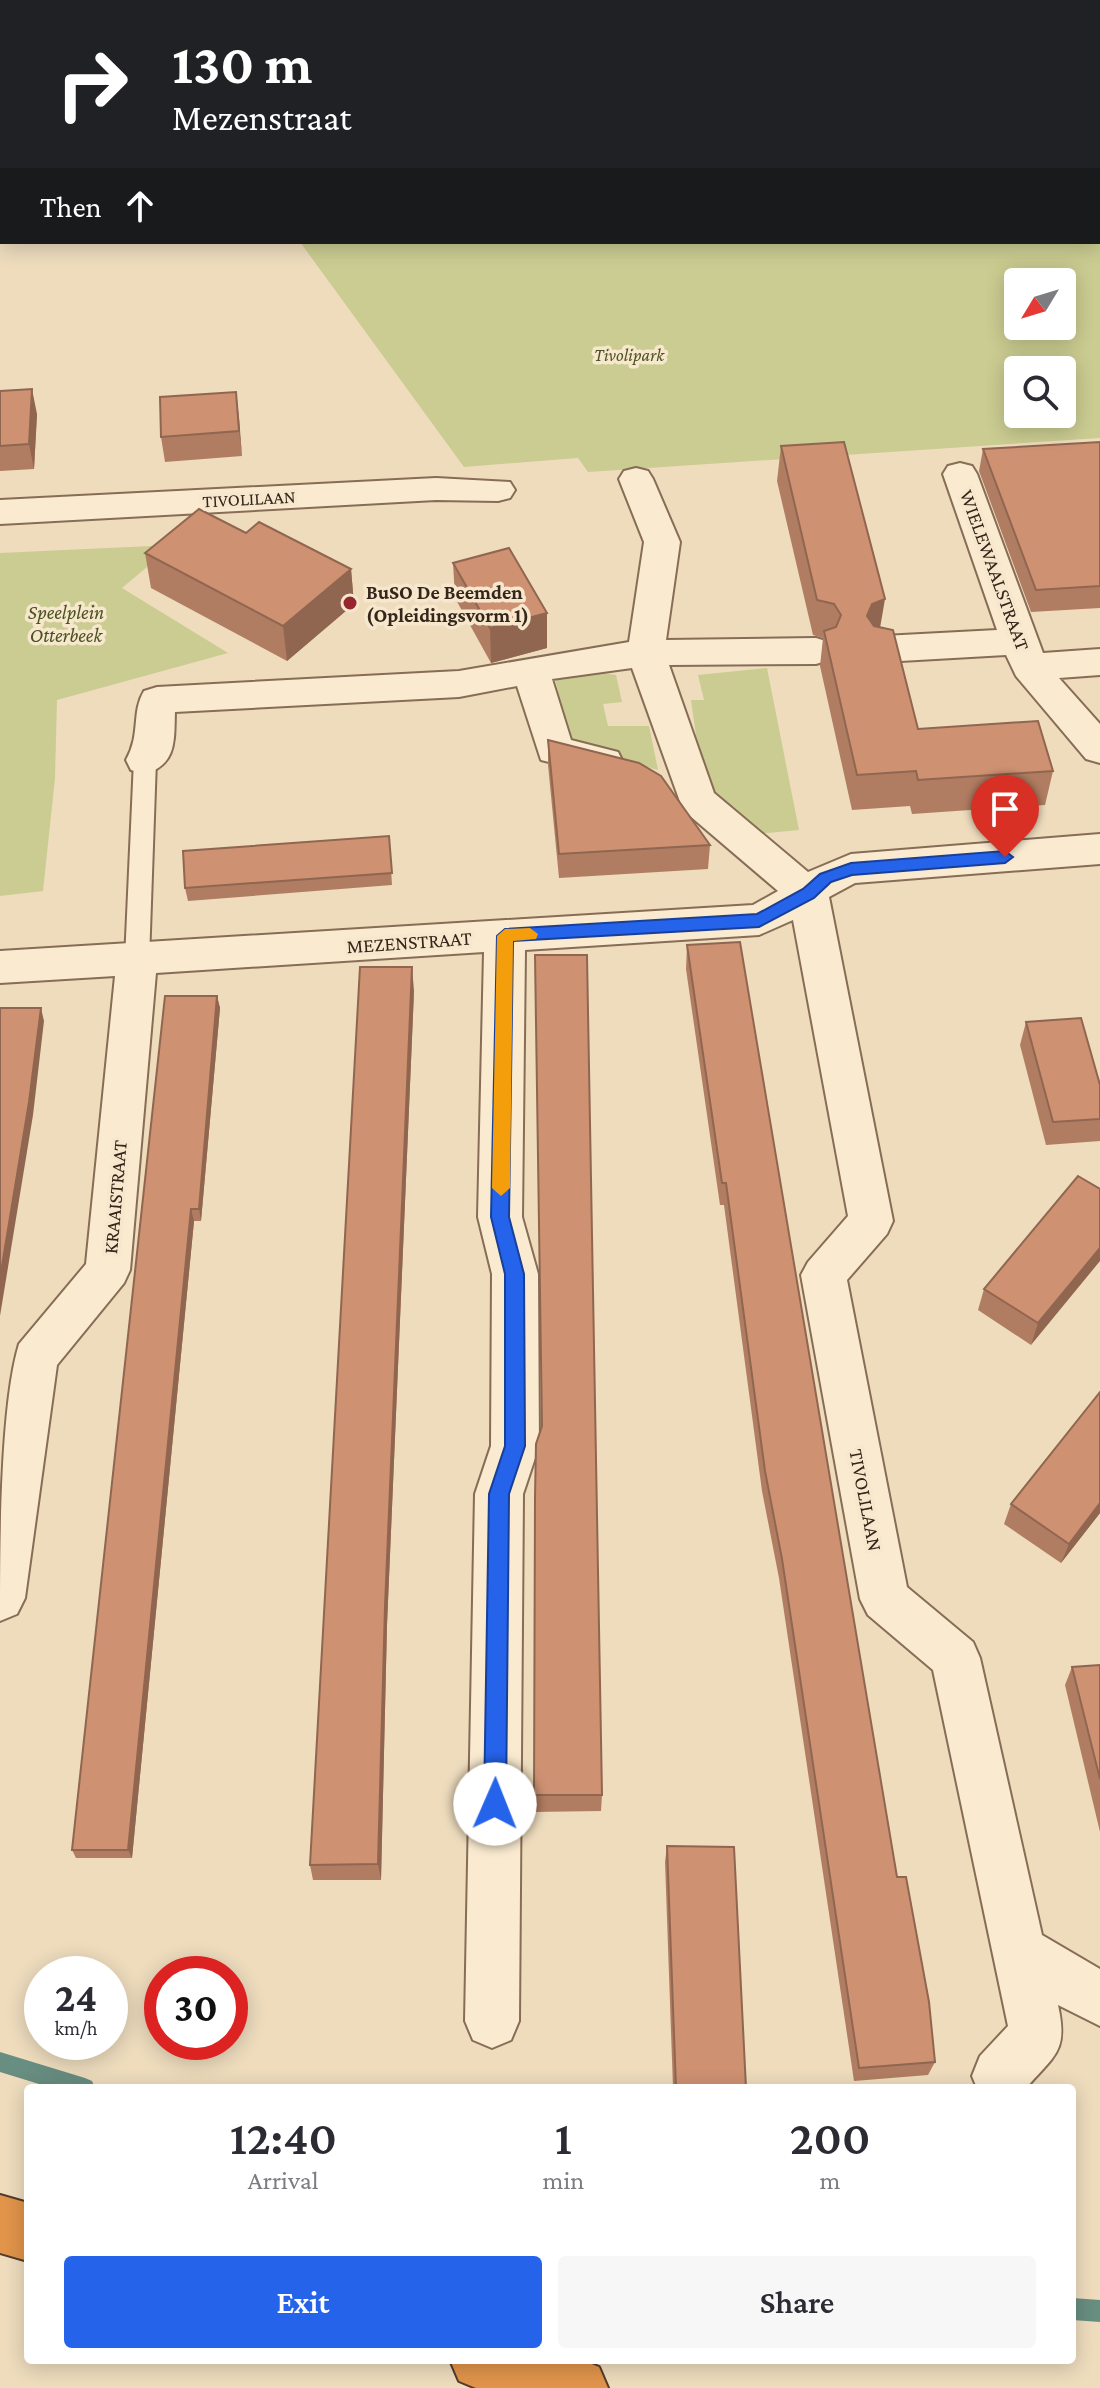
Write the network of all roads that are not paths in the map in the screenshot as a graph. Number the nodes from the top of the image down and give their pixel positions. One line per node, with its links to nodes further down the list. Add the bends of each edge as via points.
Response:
1 (960, 474): 8 (street, WIELEWAALSTRAAT)
2 (636, 479): 7 (street, via 662,542)
3 (498, 490): 4 (street, TIVOLILAAN)
4 (0, 512)
5 (883, 649): 8 (street)
6 (816, 651): 7 (street)
7 (646, 653): 10 (street); 13 (street)
8 (1025, 654): 9 (street, WIELEWAALSTRAAT); 11 (street, WIELEWAALSTRAAT)
9 (1100, 662)
10 (531, 670): 12 (street, via 459,684 157,700 154,753); 13 (street, via 555,750 644,772)
11 (1100, 749)
12 (145, 760): 17 (lane)
13 (697, 800): 15 (street)
14 (1100, 849): 15 (street, MEZENSTRAAT, via 851,869 825,878)
15 (808, 894): 16 (street, MEZENSTRAAT, via 759,920); 20 (street, TIVOLILAAN, via 871,1221 824,1275 885,1599 955,1658)
16 (505, 936): 17 (street, MEZENSTRAAT); 22 (street, via 500,1217 515,1274 515,1446 499,1494)
17 (137, 960): 18 (street, MEZENSTRAAT); 19 (street, KRAAISTRAAT, via 108,1270 35,1358)
18 (0, 967)
19 (0, 1598)
20 (1019, 1952): 21 (street); 23 (street, TIVOLILAAN, via 1037,2035)
21 (1100, 1999)
22 (492, 2021)
23 (1000, 2076)
24 (0, 2224): 25 (highway)
25 (24, 2231)
26 (494, 2364): 27 (highway)
27 (578, 2388)

